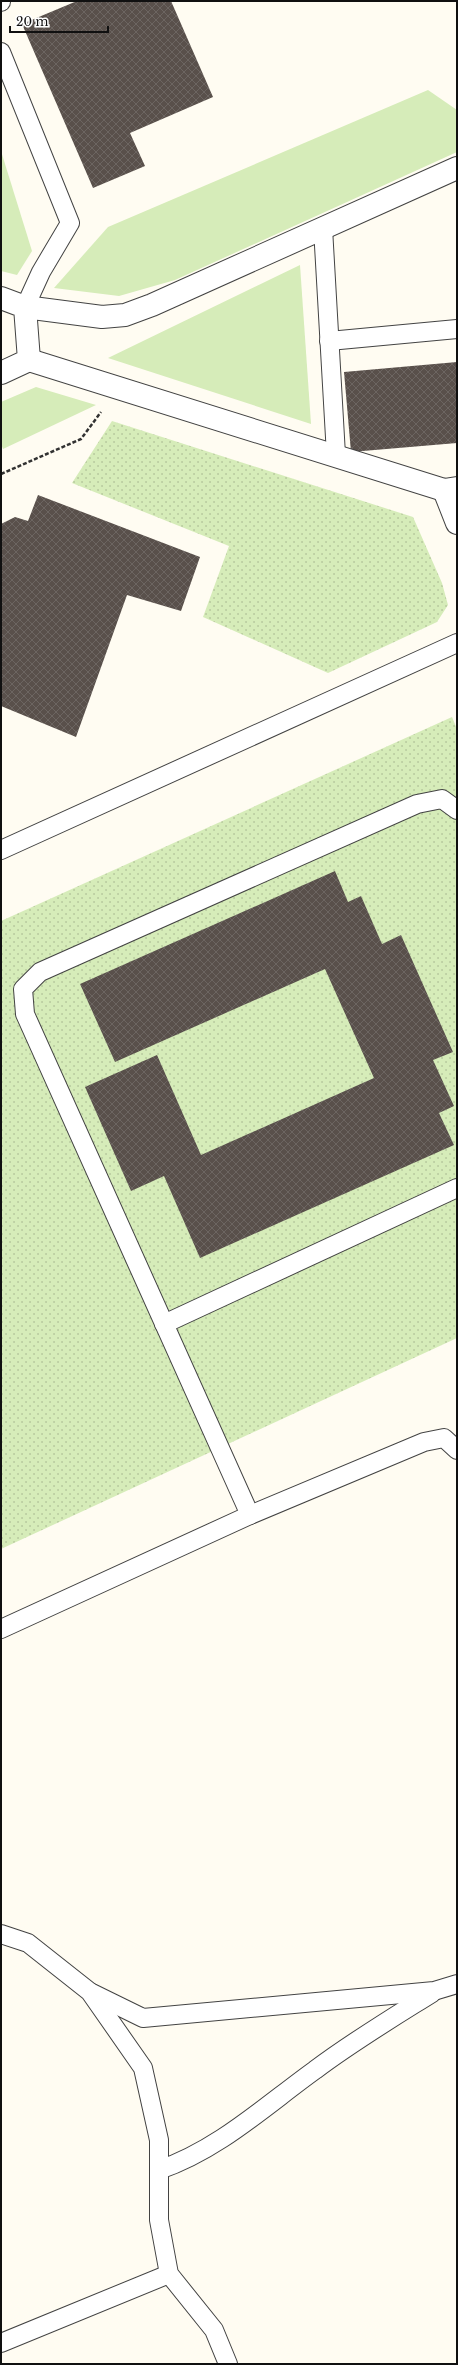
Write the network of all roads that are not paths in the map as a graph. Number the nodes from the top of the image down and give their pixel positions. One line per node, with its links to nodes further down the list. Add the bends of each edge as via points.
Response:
1 (1, 52): 5 (lane, via 70,222 41,272)
2 (457, 168): 3 (street)
3 (323, 228): 5 (street, via 125,315 102,317); 7 (lane)
4 (1, 298): 5 (street)
5 (25, 307): 8 (street)
6 (457, 329): 7 (lane)
7 (329, 341): 10 (lane)
8 (29, 360): 9 (street); 10 (street)
9 (1, 373)
10 (336, 455): 11 (street)
11 (450, 489): 12 (street)
12 (457, 523)
13 (457, 643): 15 (lane)
14 (457, 810): 17 (lane, via 442,799 417,804 40,972 23,989 25,1014)
15 (1, 850)
16 (457, 1188): 17 (lane)
17 (164, 1324): 19 (lane)
18 (457, 1450): 19 (lane, via 444,1438 424,1442)
19 (250, 1515): 20 (lane)
20 (1, 1629)
21 (1, 1934): 24 (lane, via 28,1943)
22 (457, 1984): 23 (lane)
23 (434, 1991): 24 (lane, via 144,2018); 25 (lane, via 348,2046 214,2145 185,2161)
24 (90, 1992): 25 (lane, via 143,2068 159,2140)
25 (159, 2170): 26 (lane, via 159,2220)
26 (169, 2274): 27 (lane); 28 (lane, via 214,2330)
27 (1, 2343)
28 (228, 2364)

